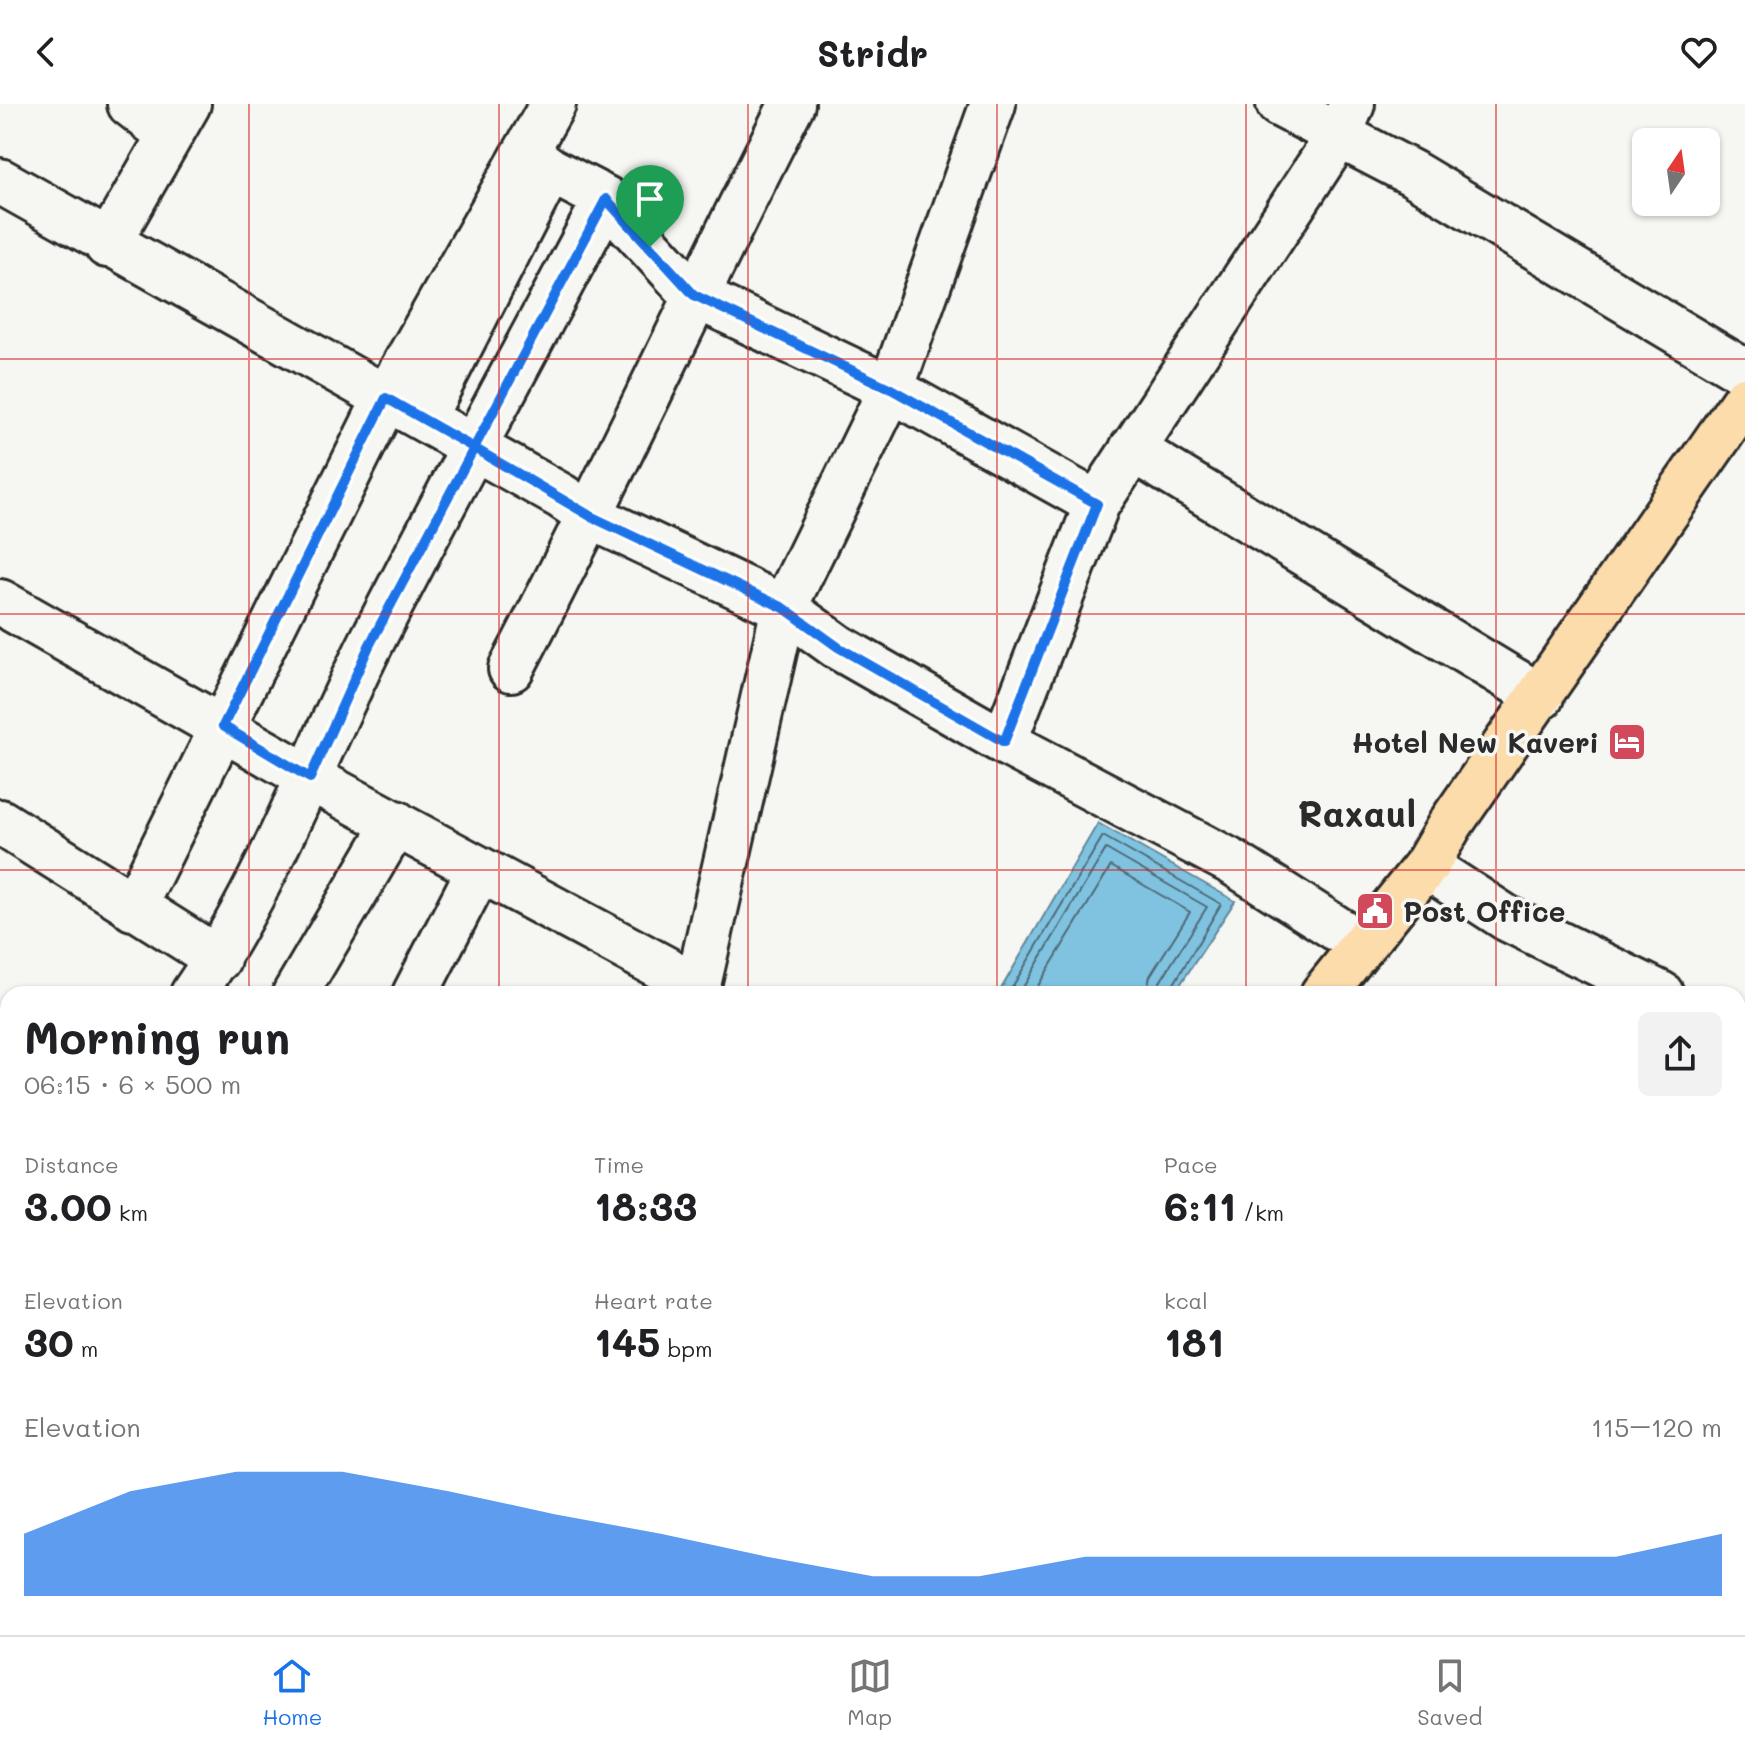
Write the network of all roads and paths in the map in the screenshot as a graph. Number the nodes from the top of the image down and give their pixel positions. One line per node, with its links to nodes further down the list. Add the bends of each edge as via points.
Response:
1 (130, 104): 7 (street)
2 (553, 104): 8 (street)
3 (792, 104): 12 (street)
4 (993, 104): 14 (street)
5 (1279, 104): 6 (street)
6 (1346, 119): 13 (street, via 1412,173); 18 (street)
7 (179, 120): 11 (street)
8 (538, 162): 10 (street); 16 (street)
9 (0, 181): 11 (street)
10 (606, 199): 12 (street); 17 (street)
11 (107, 245): 16 (street)
12 (694, 295): 14 (street); 20 (street)
13 (1745, 372)
14 (891, 389): 19 (street); 22 (street)
15 (1745, 399): 24 (main road)
16 (405, 408): 17 (street); 25 (street)
17 (474, 448): 20 (street); 27 (street, via 369,646)
18 (1132, 449): 19 (street); 24 (street)
19 (1097, 504): 26 (street)
20 (592, 517): 22 (street); 23 (street)
21 (0, 602): 25 (street)
22 (784, 608): 26 (street, via 838,647); 39 (street)
23 (511, 669)
24 (1541, 697): 30 (main road)
25 (223, 726): 27 (street); 32 (street)
26 (1004, 742): 33 (street, via 1232,862)
27 (310, 778): 29 (street); 34 (street)
28 (0, 822): 32 (street)
29 (396, 823): 31 (street); 36 (street)
30 (1426, 866): 33 (main road); 41 (street, via 1508,919)
31 (479, 870): 37 (street); 38 (street)
32 (133, 908): 34 (street)
33 (1361, 944): 40 (main road)
34 (218, 959): 35 (street)
35 (199, 986)
36 (300, 986)
37 (419, 986)
38 (690, 986)
39 (698, 986)
40 (1329, 986)
41 (1645, 986)

